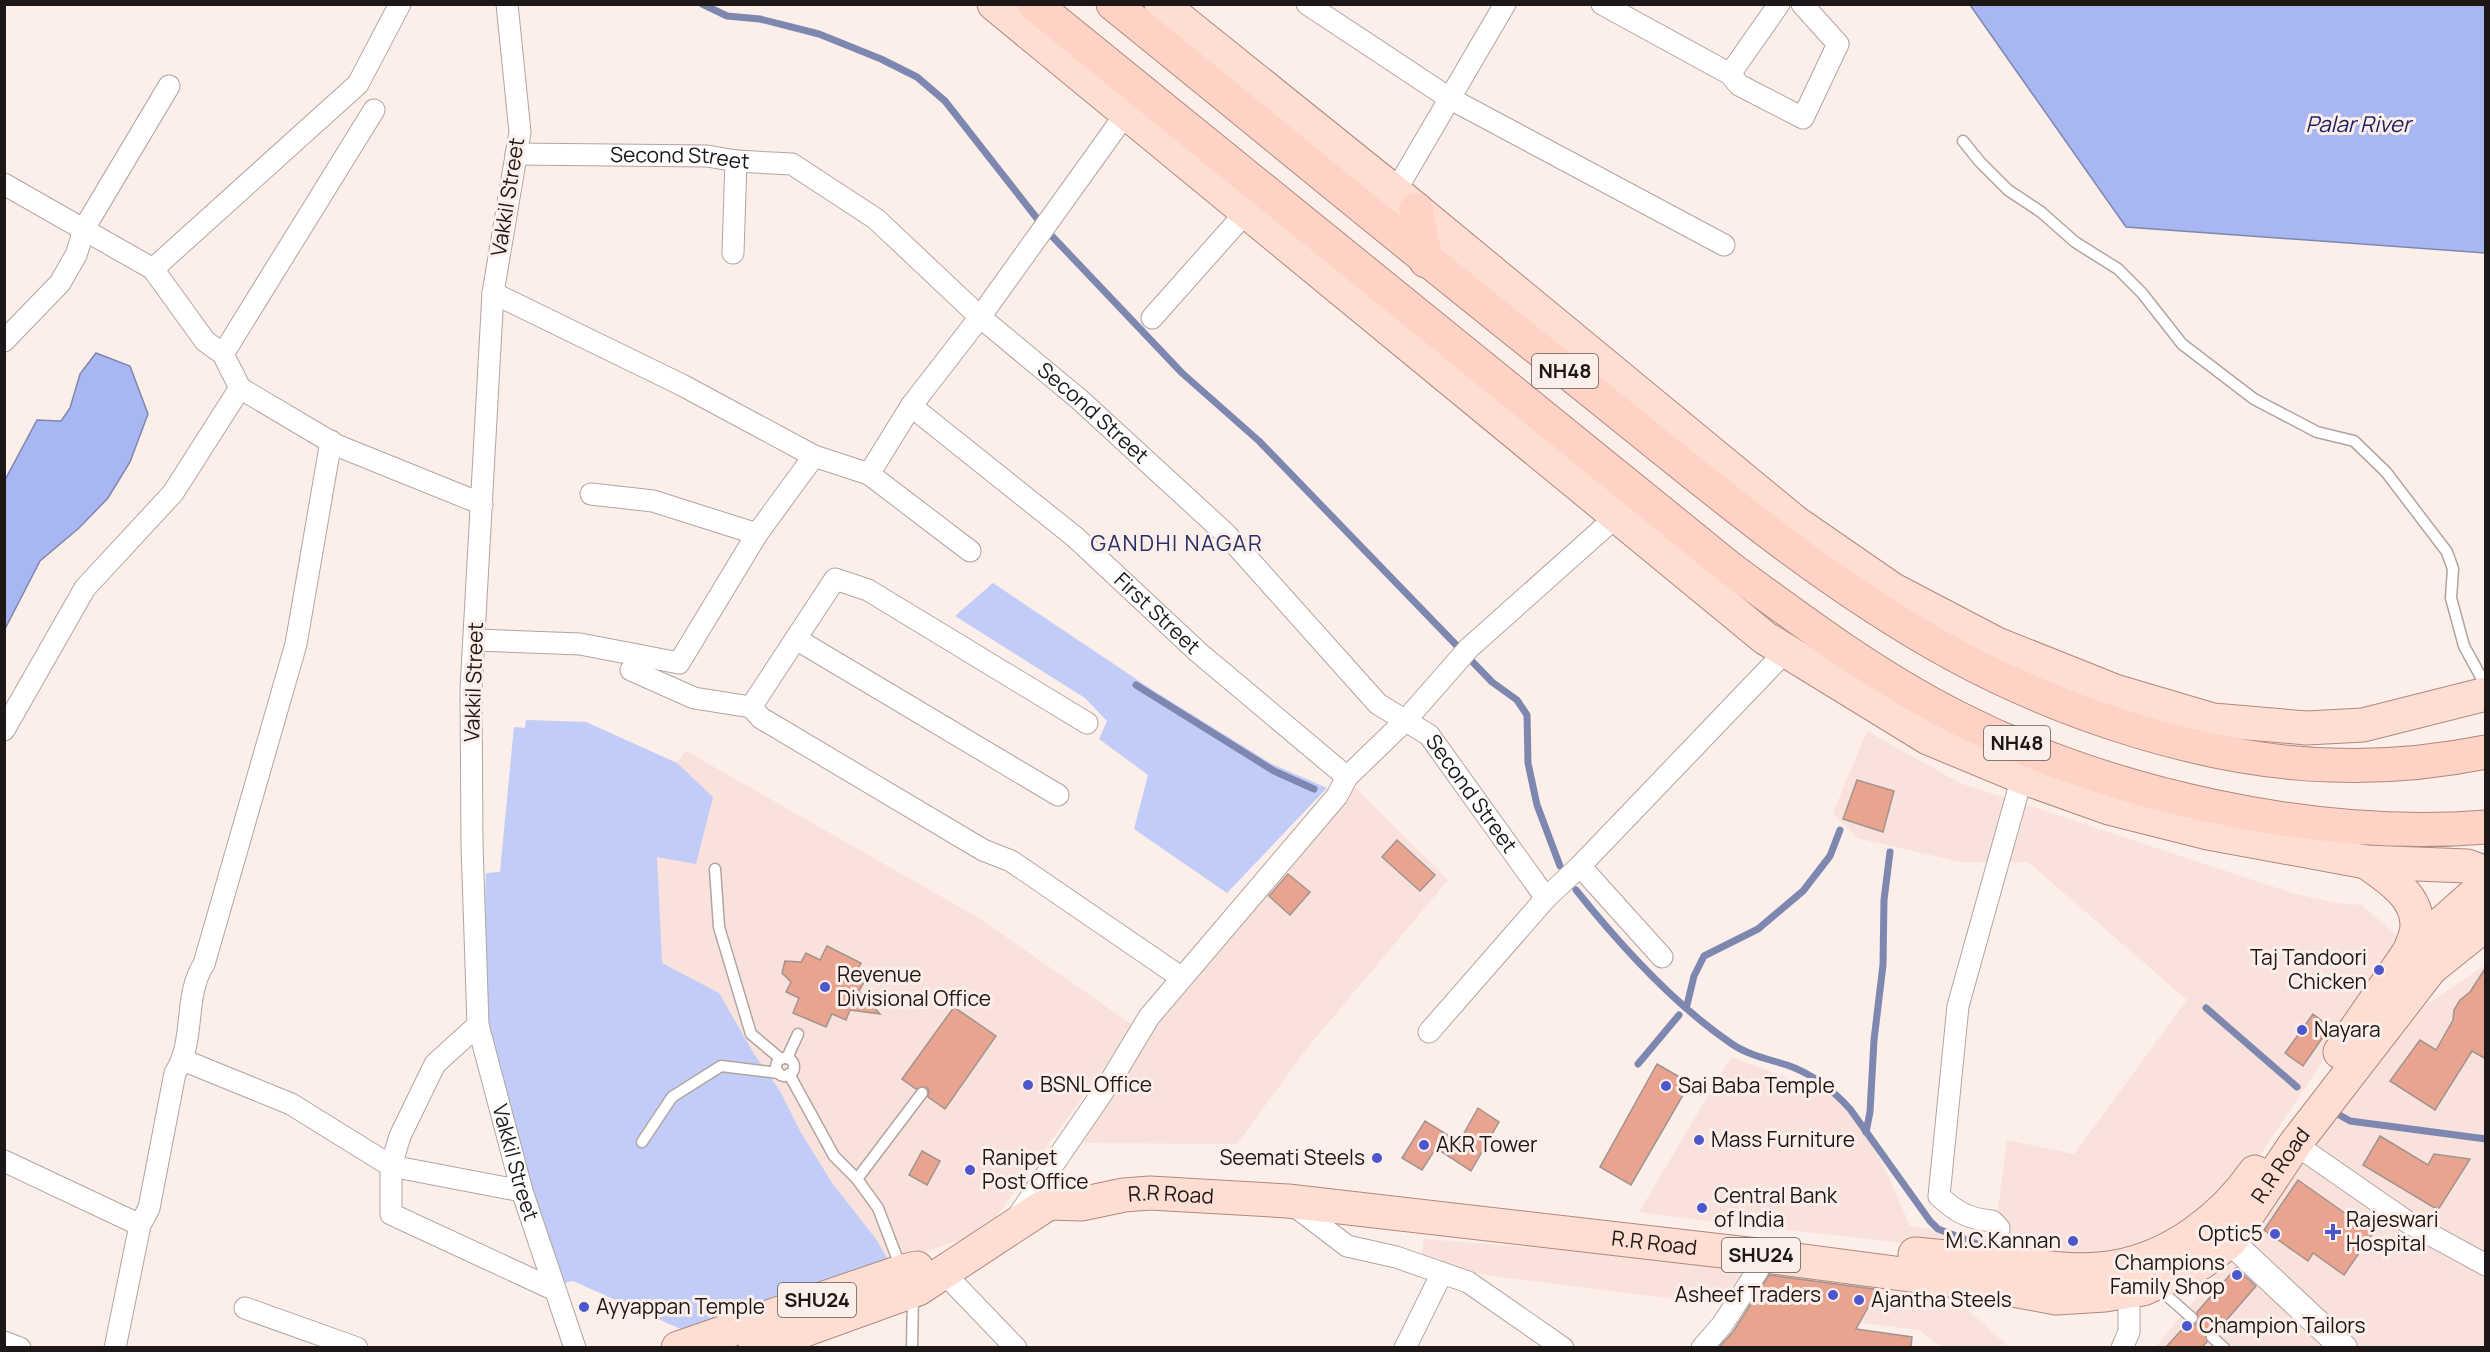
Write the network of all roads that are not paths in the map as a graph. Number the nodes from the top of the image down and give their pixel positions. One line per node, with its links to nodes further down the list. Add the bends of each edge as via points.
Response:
1 (400, 4): 27 (street, via 357,84)
2 (507, 4): 18 (street, Vakkil Street, via 520,132)
3 (994, 4): 16 (main road)
4 (1034, 4): 57 (highway, NH48, via 1731,569 1829,641 1959,718 2081,769 2244,811 2360,828 2437,831)
5 (1113, 4): 26 (highway, NH48)
6 (1161, 4): 21 (main road)
7 (1307, 4): 14 (street)
8 (1506, 4): 14 (street)
9 (1602, 4): 12 (street)
10 (1779, 4): 12 (street)
11 (1802, 4): 12 (street, via 1838,44 1803,118 1739,85)
12 (1730, 74)
13 (169, 86): 23 (street)
14 (1449, 98): 21 (street); 24 (street)
15 (374, 110): 32 (street)
16 (1127, 112): 22 (main road); 29 (street)
17 (1963, 141): 47 (lane, via 2008,190 2042,212 2075,242 2118,269 2182,344 2253,399 2317,432 2354,441 2386,472 2447,552 2454,569 2451,598 2464,646)
18 (516, 154): 19 (street, Second Street, via 707,156); 28 (street, Vakkil Street)
19 (736, 161): 25 (street); 29 (street, Second Street, via 792,164 876,219)
20 (4, 184): 23 (street)
21 (1405, 201): 26 (highway); 48 (main road, via 1795,522 1892,589 1997,644 2115,691 2213,720 2307,728 2364,724)
22 (1247, 211): 30 (street); 40 (main road)
23 (85, 230): 27 (street); 31 (street, via 60,283)
24 (1724, 245)
25 (734, 254)
26 (1426, 261): 53 (highway, NH48, via 1822,570 1956,655 2045,697 2135,731 2234,754 2332,765 2440,761)
27 (153, 269): 32 (street, via 205,341)
28 (493, 293): 36 (street, via 682,385); 39 (street, Vakkil Street)
29 (980, 317): 34 (street); 50 (street, Second Street, via 1079,399 1226,534 1378,704)
30 (1152, 318)
31 (4, 341)
32 (223, 354): 33 (street)
33 (240, 388): 35 (street); 52 (street, via 173,493 85,588)
34 (911, 406): 37 (street); 54 (street, First Street, via 1075,537 1198,652)
35 (331, 441): 39 (street); 72 (street, via 296,644 204,964 196,977)
36 (814, 456): 37 (street); 41 (street)
37 (869, 474): 42 (street)
38 (591, 494): 41 (street, via 654,501)
39 (482, 504): 44 (street, Vakkil Street)
40 (1617, 516): 45 (main road); 50 (street, via 1460,658)
41 (757, 534): 44 (street, via 679,663 580,644)
42 (970, 551)
43 (796, 639): 49 (street); 51 (street, via 835,579 868,590); 56 (street)
44 (474, 640): 68 (street, Vakkil Street, via 472,832)
45 (1786, 651): 55 (main road, via 1928,738); 59 (street)
46 (631, 670): 49 (street, via 694,698)
47 (2486, 686)
48 (2486, 694)
49 (751, 707): 67 (street, via 771,724 983,850 1011,861)
50 (1406, 722): 54 (street); 63 (street, Second Street, via 1429,735)
51 (1087, 723)
52 (4, 730)
53 (2486, 752)
54 (1347, 777): 67 (street, via 1337,796)
55 (2022, 777): 58 (main road, via 2109,808 2208,833); 86 (street, via 1958,1006 1939,1196 1956,1212 1992,1221 1999,1228)
56 (1058, 795)
57 (2486, 826)
58 (2366, 862): 61 (main road, via 2467,866); 66 (main road, via 2396,884 2410,901)
59 (1580, 866): 63 (street); 65 (street)
60 (715, 869): 71 (lane, via 719,927 751,1034)
61 (2486, 873)
62 (2486, 884): 66 (main road)
63 (1546, 898): 69 (street)
64 (2486, 924): 66 (main road, SHU24)
65 (1662, 957)
66 (2430, 957): 76 (main road, R.R Road / SHU24); 91 (main road, R.R Road / SHU24, via 2241,1193)
67 (1182, 978): 84 (street, via 1149,1017)
68 (478, 1025): 78 (street, via 435,1064 400,1136); 80 (street, Vakkil Street)
69 (1429, 1032)
70 (798, 1034): 71 (lane)
71 (784, 1059): 73 (lane, via 793,1064)
72 (183, 1060): 78 (street, via 291,1104); 83 (street, via 175,1072 149,1208)
73 (784, 1074): 75 (lane, via 721,1066 672,1097); 79 (lane, via 834,1156)
74 (922, 1093): 79 (lane)
75 (642, 1142)
76 (2295, 1144): 85 (main road, R.R Road / SHU24); 87 (street, via 2409,1223)
77 (4, 1161): 83 (street)
78 (392, 1166): 80 (street); 93 (street, via 391,1214)
79 (857, 1179): 92 (lane, via 878,1208)
80 (522, 1191): 93 (street, Vakkil Street)
81 (1288, 1201): 82 (main road, R.R Road / SHU24, via 1150,1193 1081,1204); 90 (street, via 1347,1246); 91 (main road, R.R Road / SHU24, via 1765,1256 2056,1298 2105,1295)
82 (1049, 1203): 84 (main road, R.R Road / SHU24); 86 (main road, R.R Road / SHU24, via 1075,1182 1173,1176 1271,1183)
83 (140, 1225): 99 (street)
84 (1008, 1231): 88 (main road, R.R Road / SHU24)
85 (2230, 1241): 91 (main road, R.R Road / SHU24, via 2201,1263); 111 (street)
86 (1997, 1262): 91 (main road, R.R Road / SHU24, via 2060,1269 2112,1268)
87 (2486, 1265)
88 (950, 1267): 92 (main road, R.R Road / SHU24); 105 (street)
89 (1758, 1270): 108 (street, via 1722,1325)
90 (1442, 1273): 106 (street); 107 (street, via 1468,1282)
91 (2137, 1279): 95 (lane); 109 (street, via 2129,1332)
92 (908, 1281): 102 (main road, R.R Road / SHU24); 103 (main road, R.R Road / SHU24); 104 (lane)
93 (555, 1290): 101 (street, Vakkil Street)
94 (245, 1308): 100 (street)
95 (2192, 1318)
96 (2212, 1337): 110 (lane)
97 (4, 1342): 98 (street)
98 (20, 1347)
99 (115, 1347)
100 (357, 1347)
101 (575, 1347)
102 (678, 1347)
103 (755, 1347)
104 (912, 1347)
105 (1016, 1347)
106 (1405, 1347)
107 (1563, 1347)
108 (1702, 1347)
109 (2122, 1347)
110 (2224, 1347)
111 (2344, 1347)

